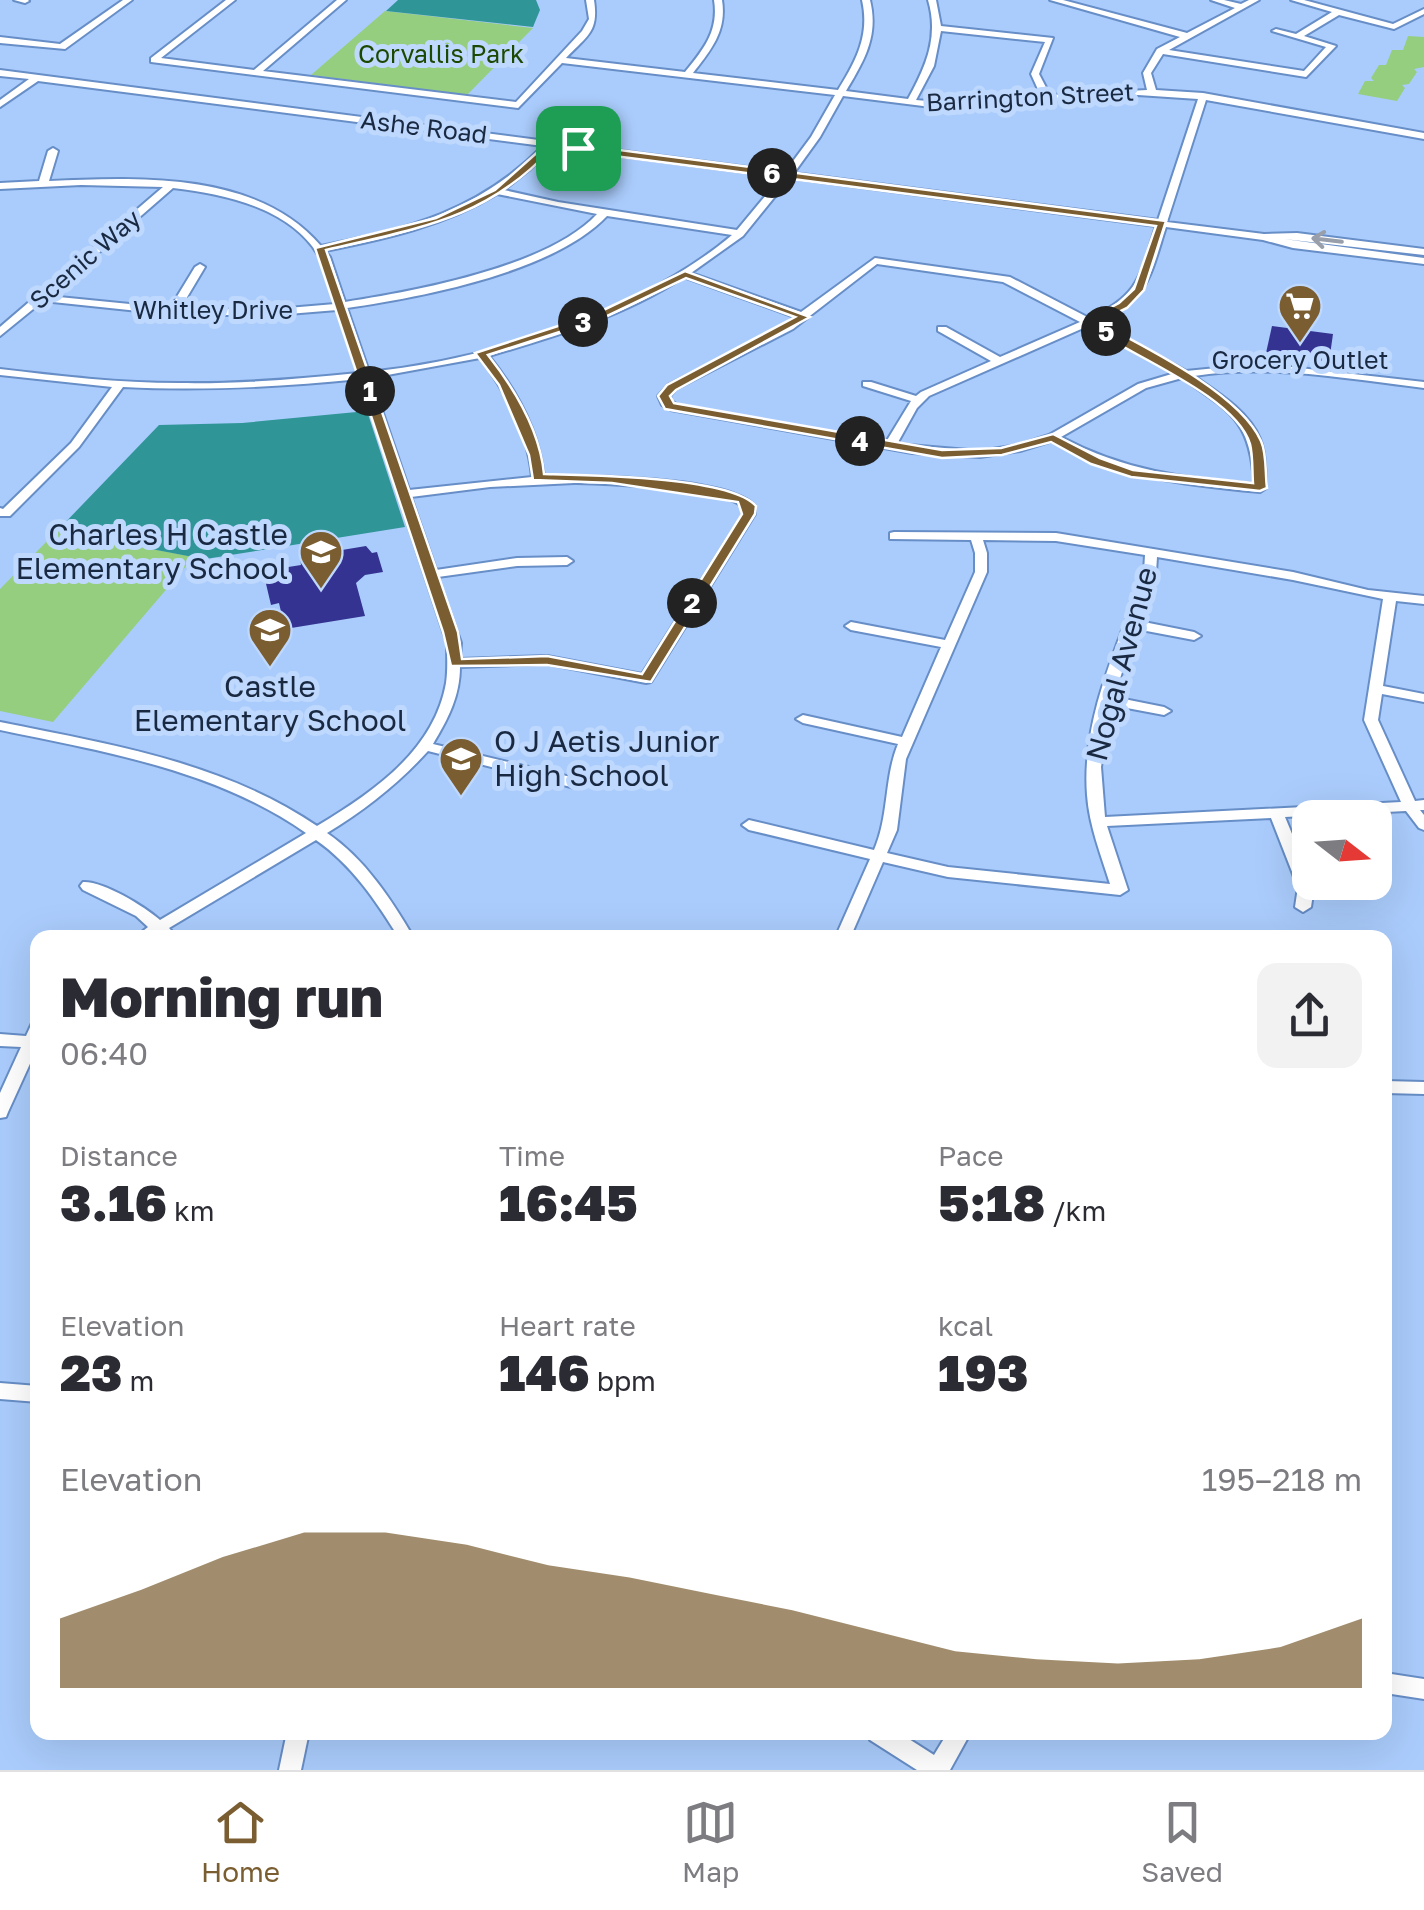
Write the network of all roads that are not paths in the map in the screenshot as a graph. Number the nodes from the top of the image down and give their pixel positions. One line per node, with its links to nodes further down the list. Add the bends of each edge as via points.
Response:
1 (128, 0): 19 (street, via 62,47)
2 (231, 0): 22 (street, via 154,60)
3 (342, 0): 22 (street)
4 (590, 0): 21 (street, via 590,25)
5 (718, 0): 24 (street, via 716,35)
6 (866, 0): 27 (street, via 869,41)
7 (932, 0): 15 (street)
8 (1054, 0): 17 (street)
9 (1215, 0): 12 (street)
10 (1255, 0): 12 (street)
11 (1295, 0): 14 (street)
12 (1241, 7): 17 (street)
13 (1424, 11): 14 (street, via 1394,27)
14 (1338, 12): 18 (street)
15 (939, 28): 29 (street, via 1050,40 1035,74); 30 (street, via 934,59)
16 (1276, 31): 18 (street)
17 (1187, 36): 20 (street)
18 (1297, 36): 20 (street, via 1332,46 1306,74)
19 (0, 40)
20 (1160, 51): 26 (street, via 1148,67)
21 (560, 60): 22 (street, via 518,105); 24 (street, Barrington Street)
22 (256, 72)
23 (0, 73): 25 (street, Ashe Road)
24 (686, 76): 27 (street, Barrington Street)
25 (36, 78): 31 (street); 33 (street, Ashe Road)
26 (1152, 92): 28 (street, Barrington Street); 29 (street, Barrington Street)
27 (840, 94): 30 (street, Barrington Street); 35 (street)
28 (1203, 96): 32 (street, Barrington Street); 41 (street)
29 (1047, 99): 30 (street, Barrington Street, via 965,106)
30 (910, 102)
31 (0, 104)
32 (1424, 134)
33 (550, 144): 35 (street, Ashe Road); 39 (street)
34 (53, 151): 36 (street)
35 (787, 175): 41 (street, Ashe Road); 42 (street)
36 (43, 184): 37 (street); 38 (street)
37 (170, 185): 44 (street, via 264,208); 49 (street, Scenic Way)
38 (0, 186)
39 (499, 192): 40 (street); 44 (street, via 418,227)
40 (605, 212): 42 (street); 50 (street, Whitley Drive, via 577,236 512,266)
41 (1162, 224): 43 (street, Ashe Road); 53 (street, via 1139,290)
42 (740, 234): 48 (street)
43 (1264, 237): 45 (street, Ashe Road, one-way to 43); 46 (street, Ashe Road)
44 (320, 248): 50 (street)
45 (1424, 252)
46 (1424, 261)
47 (200, 267): 51 (street)
48 (685, 274): 52 (street); 56 (street, via 599,316)
49 (40, 298): 51 (street, Whitley Drive); 55 (street, Scenic Way)
50 (342, 306): 51 (street, Whitley Drive); 60 (street)
51 (172, 314)
52 (804, 317): 53 (street, via 875,261 1006,279); 67 (street, via 672,387 664,399 675,408)
53 (1089, 322): 57 (street); 59 (street)
54 (942, 330): 57 (street)
55 (0, 332)
56 (481, 353): 60 (street); 68 (street, via 505,385 536,455)
57 (998, 361): 65 (street)
58 (7, 373): 63 (street); 64 (street)
59 (1183, 374): 62 (street, via 1246,366); 66 (street, via 1142,386); 66 (street, via 1252,433 1260,488 1131,473)
60 (365, 375): 64 (street, via 250,386); 69 (street)
61 (868, 384): 65 (street)
62 (1424, 385)
63 (0, 386)
64 (118, 386): 70 (street, via 75,445)
65 (918, 400): 67 (street)
66 (1053, 437): 67 (street, via 980,454)
67 (890, 446)
68 (538, 478): 69 (street); 82 (street, via 671,485 742,499 750,510 646,679 547,660)
69 (404, 494): 75 (street)
70 (3, 512)
71 (894, 536): 72 (street)
72 (976, 537): 73 (street, via 1036,534); 81 (street, via 981,572)
73 (1151, 553): 76 (street); 78 (street, Nogal Avenue)
74 (567, 561): 75 (street)
75 (431, 574): 82 (street)
76 (1390, 598): 77 (street); 83 (street)
77 (1424, 600)
78 (1133, 624): 80 (street); 85 (street, Nogal Avenue)
79 (851, 626): 81 (street)
80 (1194, 636)
81 (949, 645): 89 (street)
82 (456, 663): 90 (street, via 446,711)
83 (1374, 689): 84 (street); 92 (street, via 1374,732)
84 (1422, 698)
85 (1108, 700): 86 (street); 94 (street, Nogal Avenue, via 1094,759)
86 (1164, 711)
87 (803, 720): 89 (street)
88 (0, 726): 97 (street, via 200,772 261,796)
89 (907, 742): 98 (street)
90 (426, 746): 91 (street); 97 (street, via 376,795)
91 (579, 784)
92 (1417, 806): 93 (street); 96 (street)
93 (1276, 812): 94 (street); 100 (street, via 1306,887)
94 (1098, 822): 98 (street, Nogal Avenue, via 1120,890 948,872)
95 (749, 824): 98 (street)
96 (1424, 825)
97 (318, 832): 102 (street); 103 (street, via 366,876)
98 (879, 856): 104 (street)
99 (88, 886): 101 (street)
100 (1303, 908)
101 (162, 930)
102 (168, 930)
103 (402, 930)
104 (846, 930)
105 (30, 1035): 106 (street)
106 (0, 1040)
107 (30, 1041): 110 (street)
108 (1392, 1087): 109 (street)
109 (1424, 1088)
110 (0, 1112)
111 (0, 1392): 112 (street)
112 (30, 1394)
113 (1392, 1684): 114 (street)
114 (1424, 1689)
115 (296, 1740): 118 (street)
116 (891, 1740): 119 (street)
117 (955, 1740): 119 (street)
118 (290, 1770)
119 (938, 1770)

